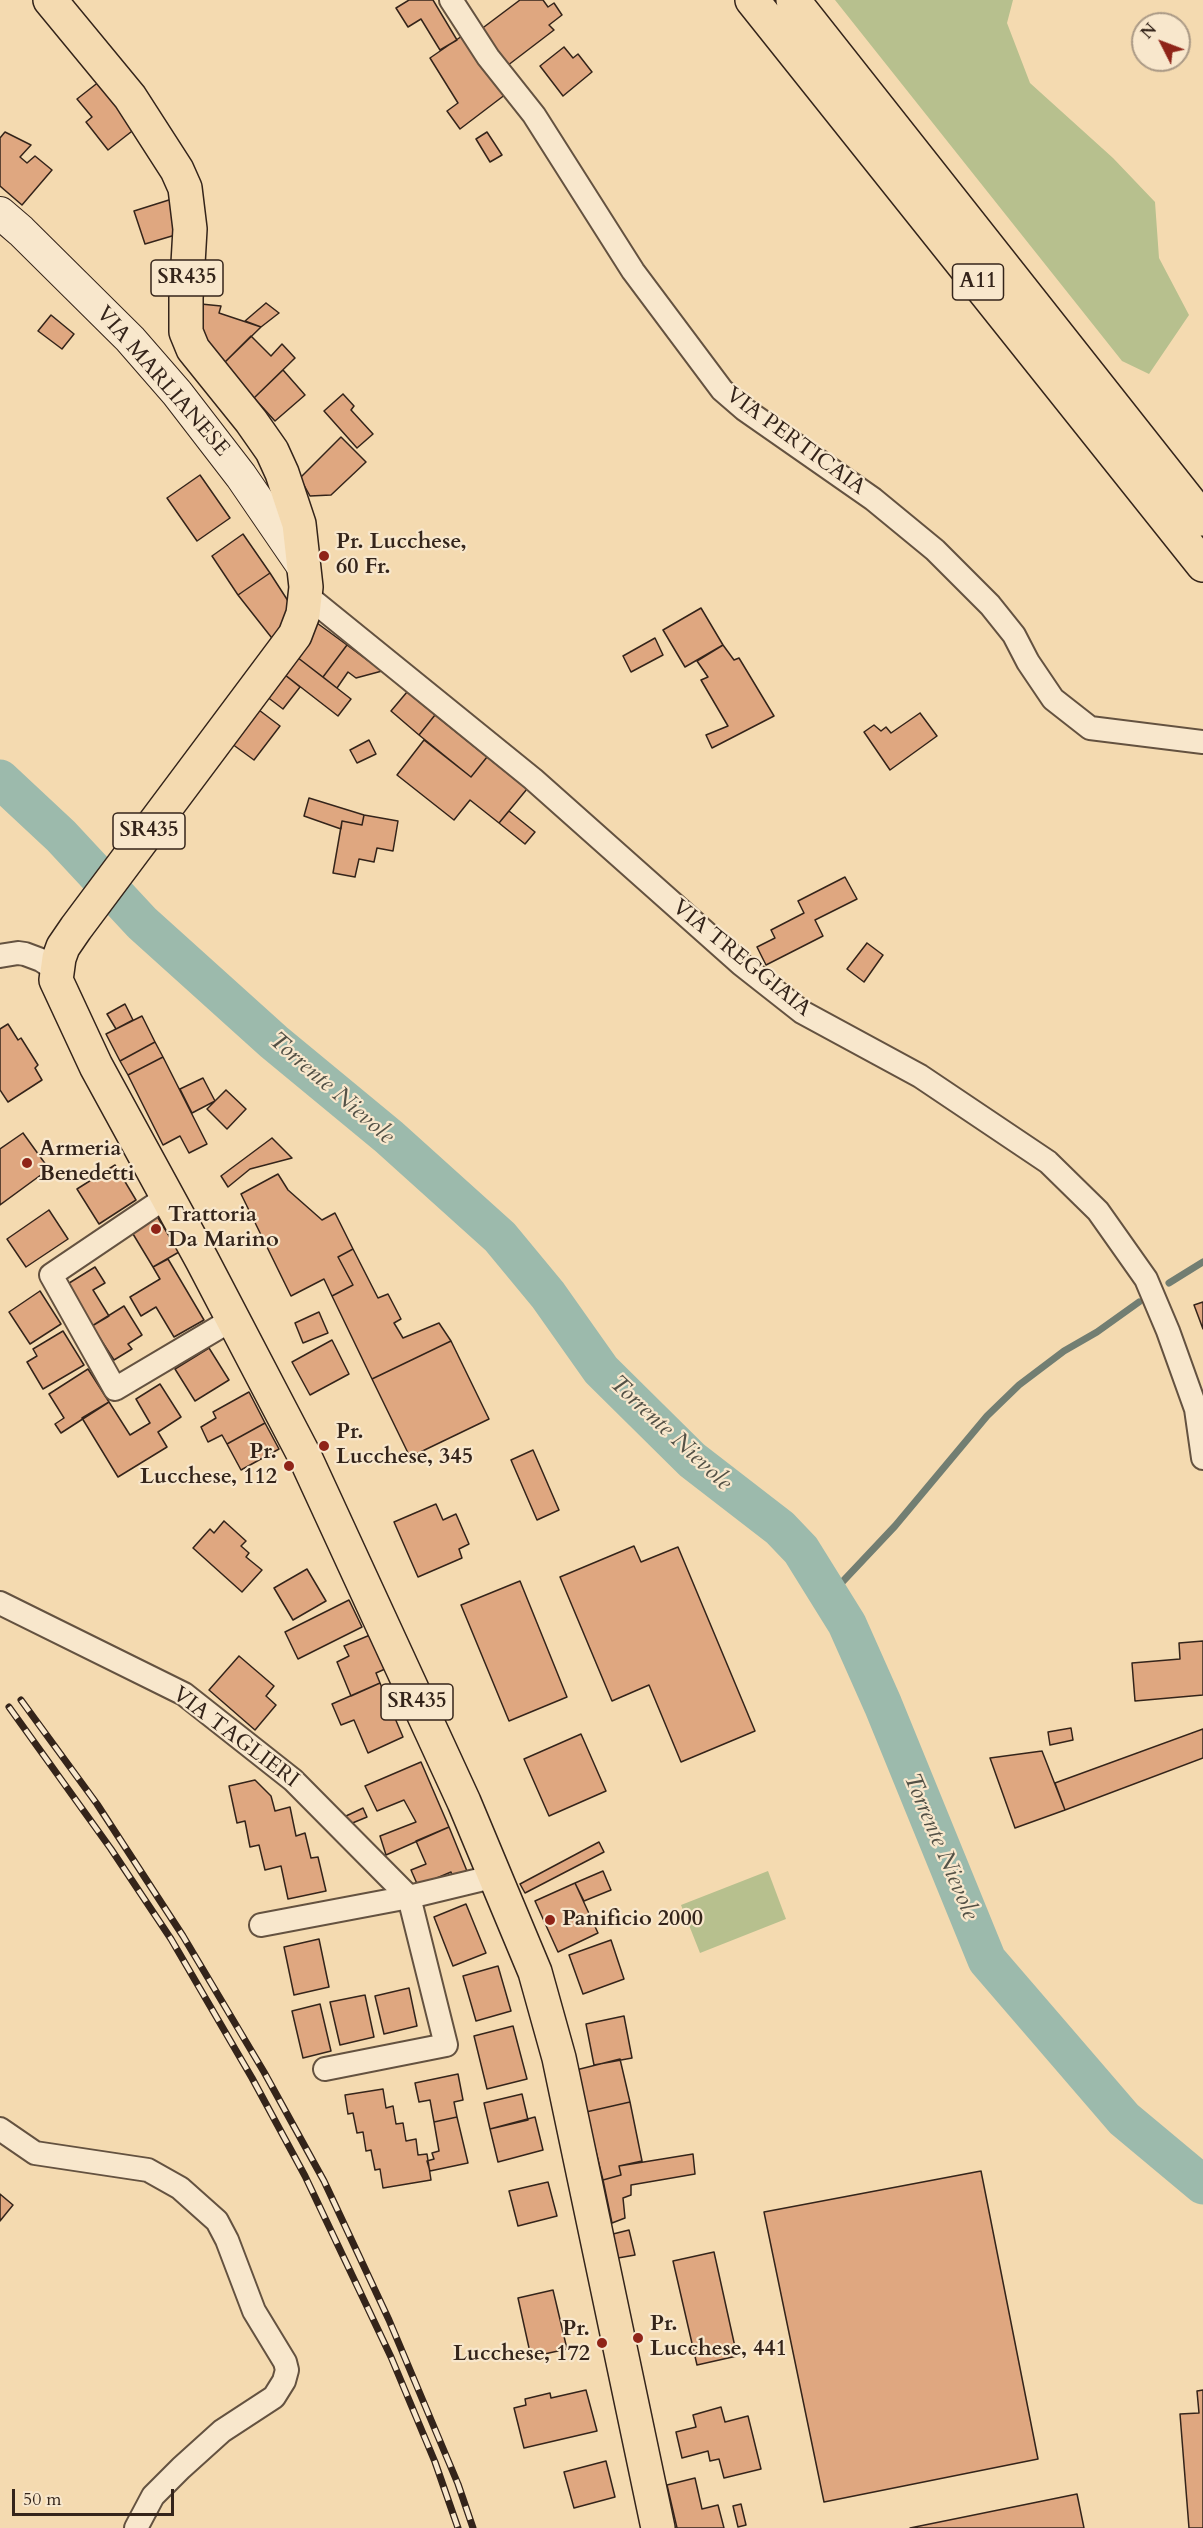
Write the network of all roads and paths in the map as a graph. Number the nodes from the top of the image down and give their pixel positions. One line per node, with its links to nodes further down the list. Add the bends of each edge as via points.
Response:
1 (50, 0): 8 (main road, SR435, via 130,97 185,188 190,229 186,332 194,349 272,451 299,524)
2 (450, 0): 9 (street, VIA PERTICAIA, via 534,115 633,271 722,390 873,499 935,550 1014,634 1053,699 1090,728)
3 (753, 0): 7 (main road, A11)
4 (793, 0): 6 (main road, A11)
5 (0, 213): 8 (street, VIA MARLIANESE, via 122,331 169,384 235,468)
6 (1203, 519)
7 (1203, 565)
8 (305, 581): 11 (main road, SR435, via 301,621 295,635 76,928 63,947); 14 (street, VIA TREGGIAIA, via 741,964 802,1012 920,1076 1048,1162 1098,1211 1146,1279 1196,1409)
9 (1203, 742)
10 (0, 956): 11 (street, via 25,954)
11 (56, 970): 12 (main road, SR435, via 56,980 96,1066)
12 (168, 1196): 13 (main road, SR435); 13 (street, via 51,1275 116,1389)
13 (233, 1319): 16 (main road, SR435, via 305,1457)
14 (1203, 1458)
15 (0, 1603): 17 (street, VIA TAGLIERI, via 184,1694 293,1780)
16 (496, 1876): 17 (street); 22 (main road, SR435, via 548,2014)
17 (409, 1897): 18 (street); 19 (street, via 446,2045)
18 (261, 1925)
19 (325, 2069)
20 (0, 2128): 21 (street, via 35,2153 148,2170 187,2193 217,2221 254,2311 285,2362 284,2381 274,2397 222,2431 181,2468 153,2496)
21 (136, 2528)
22 (658, 2528)

